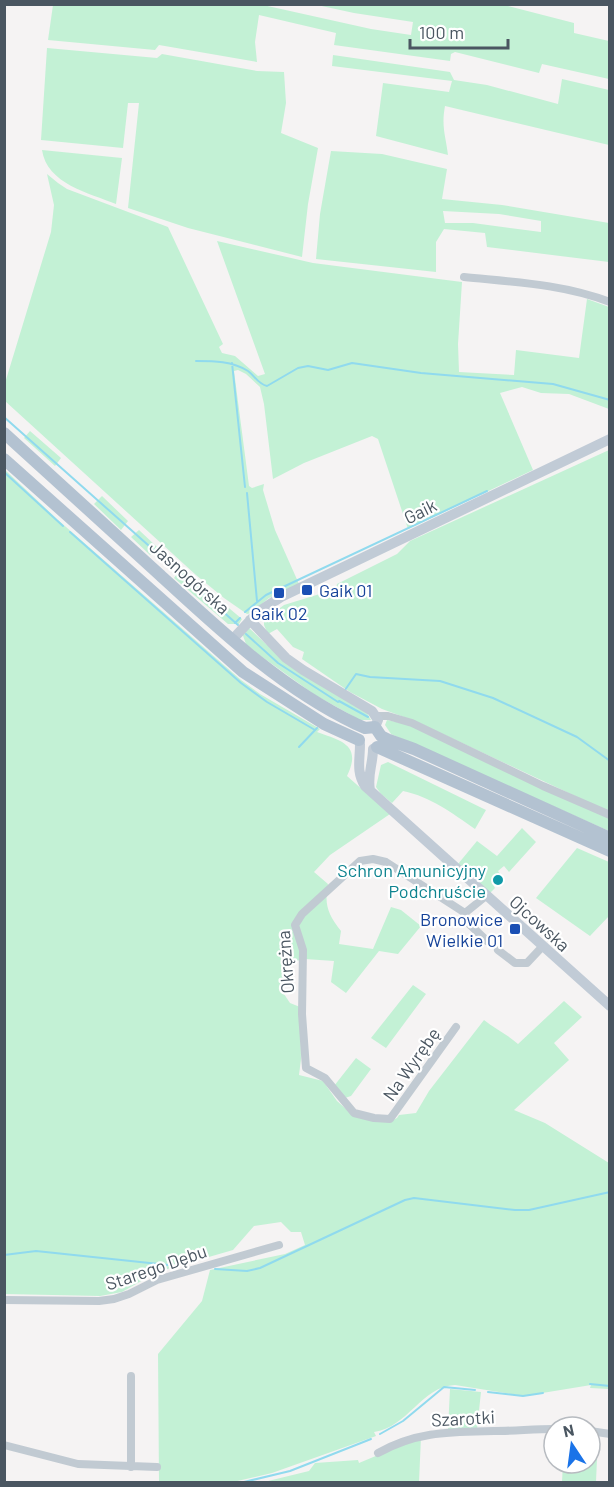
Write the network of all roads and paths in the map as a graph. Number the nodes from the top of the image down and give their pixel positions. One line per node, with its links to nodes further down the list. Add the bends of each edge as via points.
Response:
1 (464, 276): 2 (street, via 546,286)
2 (609, 302)
3 (4, 433): 6 (main road, Jasnogórska)
4 (609, 439): 8 (street, Gaik, via 269,603)
5 (4, 459): 7 (main road, Jasnogórska)
6 (88, 509): 7 (main road); 9 (main road, Jasnogórska)
7 (74, 523): 11 (main road, Jasnogórska, via 243,672)
8 (250, 620): 9 (street, Gaik); 10 (street, via 286,658 372,711)
9 (232, 640): 10 (main road, Jasnogórska, via 302,694)
10 (375, 734): 11 (main road, via 360,732); 12 (street, via 368,776); 13 (street, via 388,716 412,723); 14 (main road, Jasnogórska); 15 (main road, Jasnogórska)
11 (359, 742): 12 (street, Ojcowska, via 360,779)
12 (370, 790): 16 (street, Ojcowska)
13 (609, 815)
14 (609, 838)
15 (609, 851)
16 (486, 896): 17 (street); 19 (street, Ojcowska)
17 (465, 913): 18 (street, Okrężna, via 466,921); 23 (street, Okrężna, via 386,862 373,860 360,861 295,924 303,950 306,1068 325,1078 354,1113)
18 (487, 940)
19 (542, 946): 20 (street, via 527,963 515,963); 21 (street, Ojcowska)
20 (498, 950)
21 (609, 1006)
22 (456, 1027): 23 (street, Na Wyrębę)
23 (390, 1119)
24 (279, 1245): 25 (street, Starego Dębu, via 166,1277 106,1300)
25 (4, 1300)
26 (131, 1376): 30 (street)
27 (542, 1429): 29 (street, Szarotki, via 424,1435 397,1442)
28 (4, 1445): 30 (street, via 70,1463)
29 (378, 1453)
30 (131, 1467): 31 (street)
31 (157, 1467)

